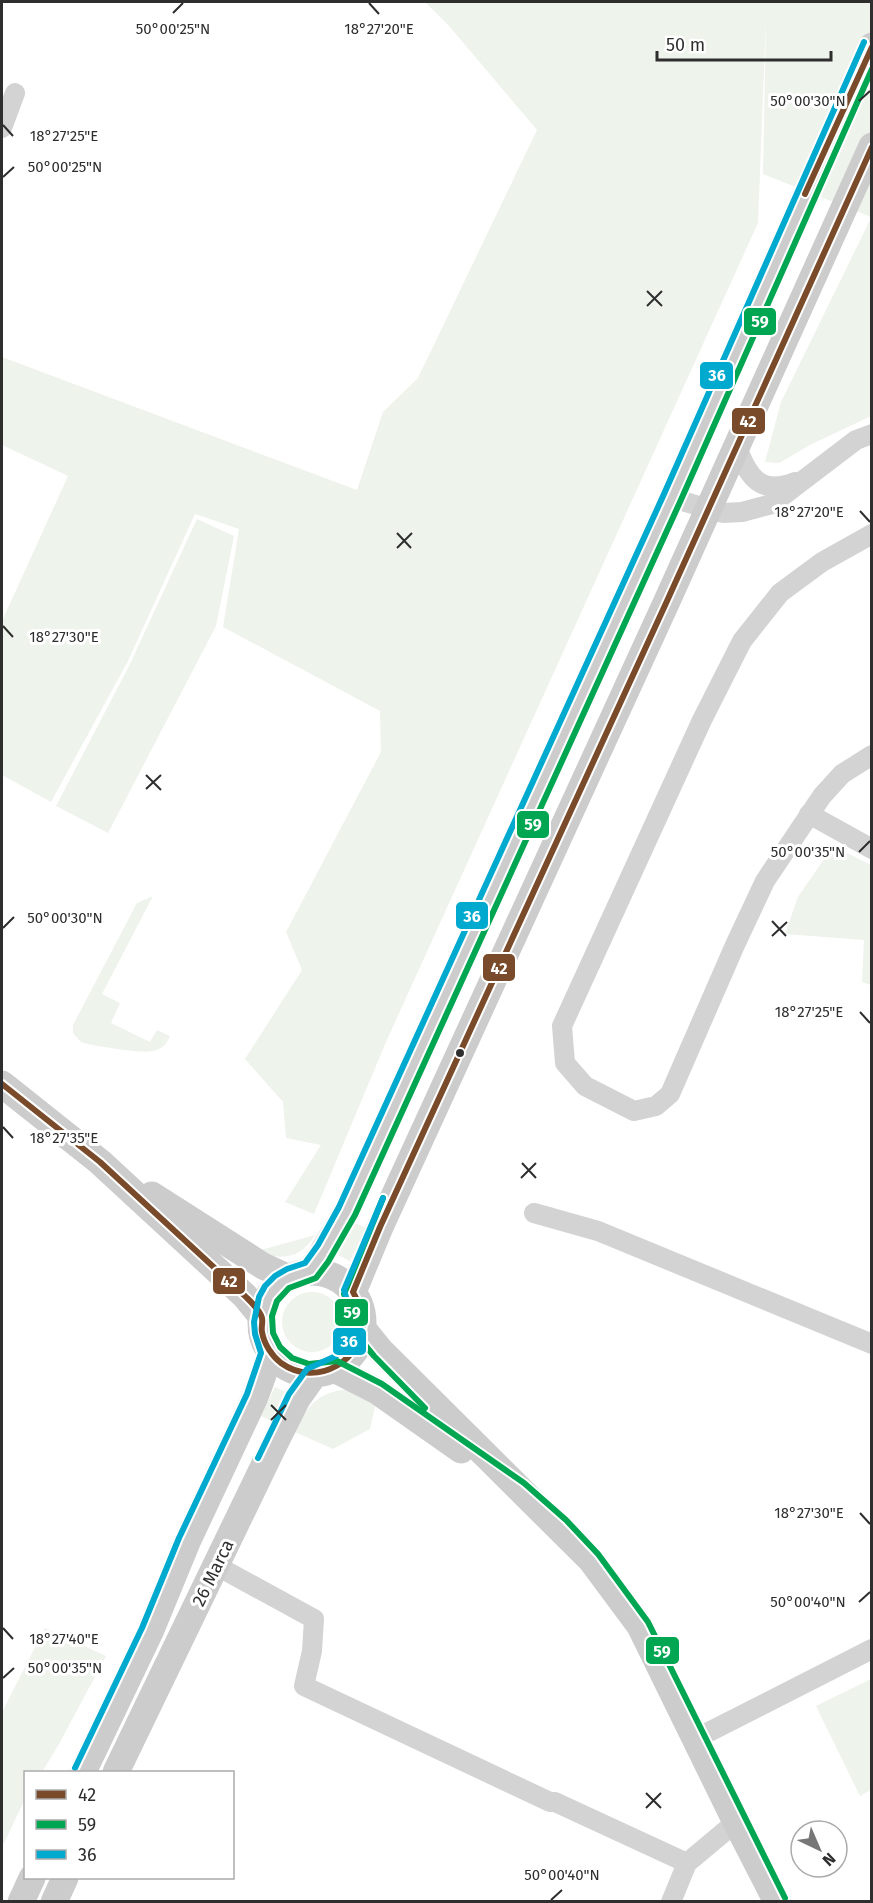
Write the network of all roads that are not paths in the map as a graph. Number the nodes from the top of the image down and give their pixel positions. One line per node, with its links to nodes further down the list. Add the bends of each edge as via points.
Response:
1 (872, 46): 8 (main road)
2 (15, 93): 3 (street)
3 (2, 128)
4 (872, 146): 6 (main road)
5 (872, 434): 7 (street, via 856,440)
6 (737, 447): 7 (street, via 746,470 766,486 781,488); 9 (main road)
7 (803, 479): 9 (street, via 772,504 742,512)
8 (672, 498): 9 (street); 17 (main road, via 347,1211 320,1257)
9 (707, 510): 18 (main road)
10 (872, 534): 12 (street, via 822,562 780,593 742,641 562,1026 565,1063 585,1086 634,1111 657,1106 670,1094 765,881)
11 (872, 755): 12 (street, via 842,774)
12 (809, 814): 13 (street)
13 (872, 849)
14 (2, 1084): 15 (main road)
15 (100, 1162): 17 (main road, via 263,1266); 19 (main road, via 245,1296)
16 (534, 1213): 21 (street, via 598,1231)
17 (299, 1275): 18 (main road, via 333,1276); 19 (main road, via 273,1291)
18 (353, 1292): 20 (main road, via 363,1316)
19 (262, 1317): 22 (main road, via 262,1331)
20 (363, 1329): 23 (main road, via 358,1346 348,1359); 24 (main road)
21 (872, 1344)
22 (271, 1353): 23 (main road, via 298,1372); 28 (main road, 26 Marca, via 150,1632)
23 (324, 1372): 24 (main road, via 377,1391); 25 (main road, 26 Marca, via 297,1400)
24 (519, 1490): 27 (main road, via 560,1527 620,1596 640,1626)
25 (217, 1566): 29 (main road, 26 Marca); 31 (street, via 314,1619 304,1686)
26 (872, 1649): 27 (street)
27 (695, 1739): 30 (main road)
28 (84, 1771)
29 (117, 1771)
30 (736, 1822): 31 (street); 37 (main road)
31 (687, 1863): 36 (street)
32 (32, 1879): 34 (main road)
33 (65, 1879): 35 (main road)
34 (21, 1902)
35 (54, 1902)
36 (670, 1902)
37 (777, 1902)

